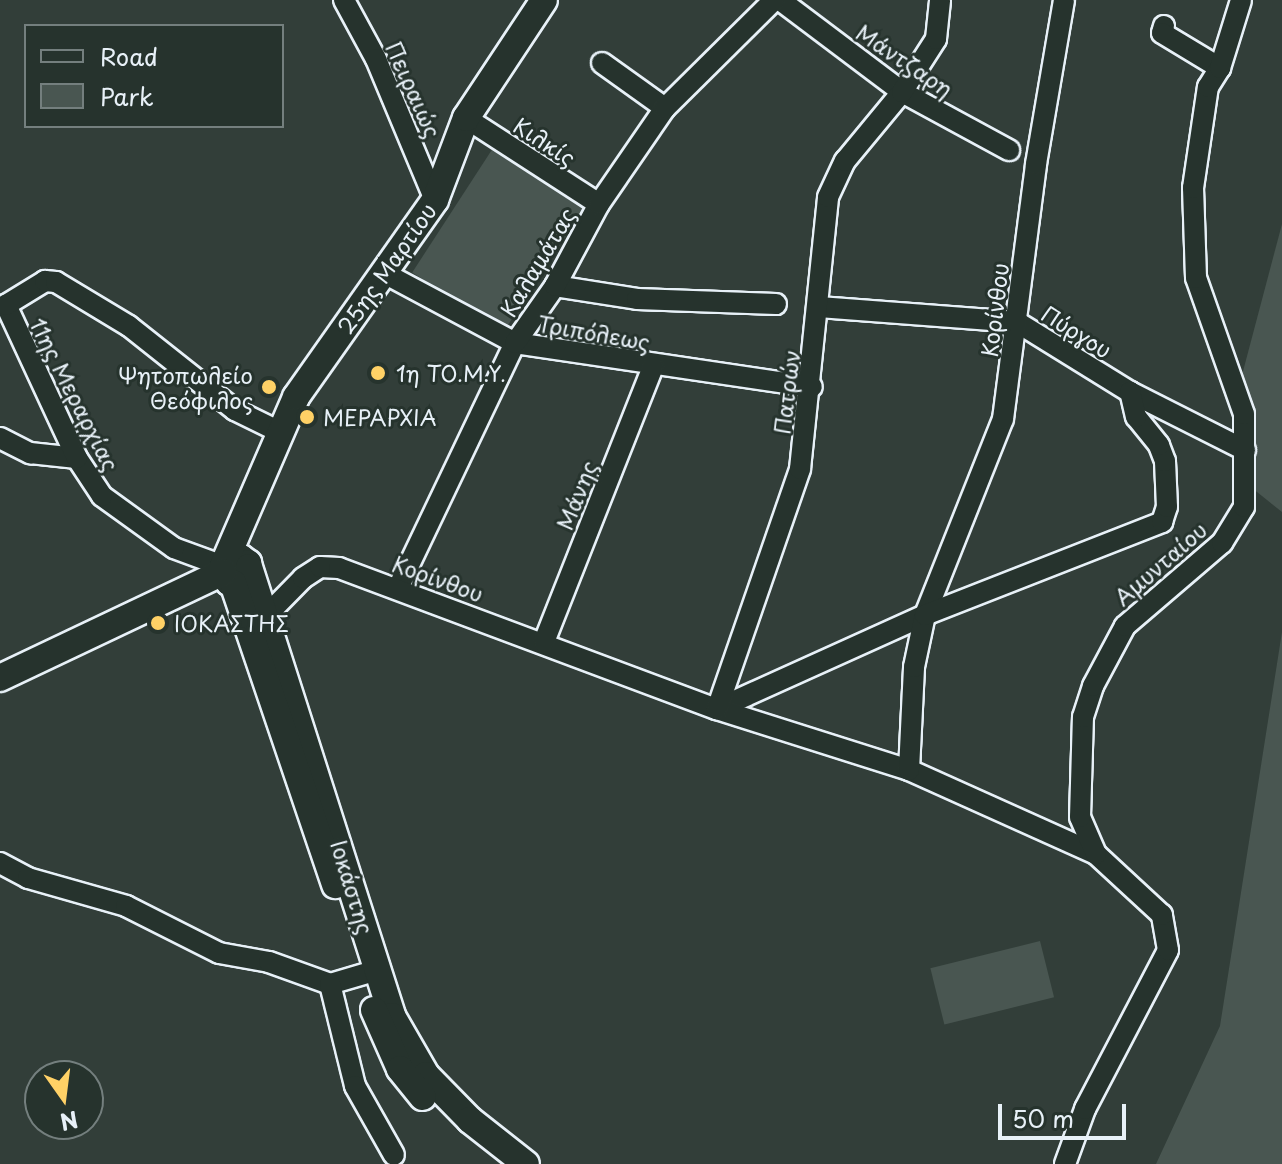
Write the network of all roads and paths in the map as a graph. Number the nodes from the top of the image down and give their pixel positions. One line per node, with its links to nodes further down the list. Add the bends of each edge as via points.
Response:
1 (344, 0): 15 (street, Πειραιώς, via 376,59)
2 (544, 0): 13 (street, 25ης Μαρτίου)
3 (774, 0): 12 (street, Καλαμάτας)
4 (780, 0): 11 (street, Μάντζαρη)
5 (940, 0): 11 (street, Πατρών, via 936,39)
6 (1064, 0): 21 (street, Κορίνθου, via 1036,164)
7 (1241, 0): 10 (street, Αμυνταίου)
8 (1164, 26): 10 (street, via 1162,33)
9 (602, 63): 12 (street)
10 (1220, 68): 28 (street, Αμυνταίου, via 1208,87 1197,146 1195,265 1207,317 1244,414)
11 (902, 92): 14 (street, Μάντζαρη); 20 (street, Πατρών, via 845,161 828,197)
12 (665, 108): 16 (street, Καλαμάτας)
13 (466, 118): 15 (street, 25ης Μαρτίου); 16 (street, Κιλκίς)
14 (1009, 150)
15 (435, 200): 17 (street, 25ης Μαρτίου)
16 (599, 204): 18 (street, Καλαμάτας)
17 (384, 273): 22 (street, Τριπόλεως); 26 (street, 25ης Μαρτίου, via 307,379)
18 (555, 286): 19 (street, via 637,299); 22 (street, Καλαμάτας)
19 (776, 304)
20 (819, 307): 21 (street, Πύργου); 24 (street, Πατρών)
21 (1017, 322): 25 (street, Πύργου); 32 (street, Κορίνθου, via 1003,419)
22 (515, 343): 23 (street, Τριπόλεως); 31 (street, Καλαμάτας)
23 (653, 366): 24 (street, Τριπόλεως); 34 (street, Μάνης)
24 (812, 387): 36 (street, Πατρών, via 800,469)
25 (1130, 392): 28 (street, Πύργου); 32 (street, via 1136,417 1165,461 1167,507 1162,522)
26 (280, 432): 29 (street, 11ης Μεραρχίας, via 235,410 109,313 56,282 45,281 6,308); 30 (street, 25ης Μαρτίου)
27 (0, 438): 29 (street, via 30,453)
28 (1245, 450): 38 (street, Αμυνταίου, via 1244,507 1233,528 1222,543 1136,613 1093,686 1083,717 1080,817)
29 (77, 458): 30 (street, 11ης Μεραρχίας, via 102,496 128,519 193,559)
30 (235, 570): 33 (street, Ιοκάστης); 35 (street)
31 (398, 588): 33 (street, Κορίνθου, via 320,567); 34 (street, Κορίνθου)
32 (925, 615): 36 (street); 37 (street, Κορίνθου, via 914,667)
33 (258, 624): 40 (street, Ιοκάστης)
34 (544, 642): 36 (street, Κορίνθου)
35 (0, 678)
36 (717, 709): 37 (street, Κορίνθου)
37 (909, 770): 38 (street, Κορίνθου)
38 (1096, 854): 45 (street, Αμυνταίου, via 1162,915 1168,950 1085,1109)
39 (0, 863): 41 (street, via 28,878 126,906 197,946 269,962)
40 (370, 973): 41 (street); 43 (street, Ιοκάστης, via 386,1044 406,1078 444,1120); 44 (street, Ιοκάστης, via 426,1075 470,1120)
41 (330, 984): 42 (street, via 355,1086)
42 (394, 1155)
43 (496, 1164)
44 (526, 1164)
45 (1065, 1164)

